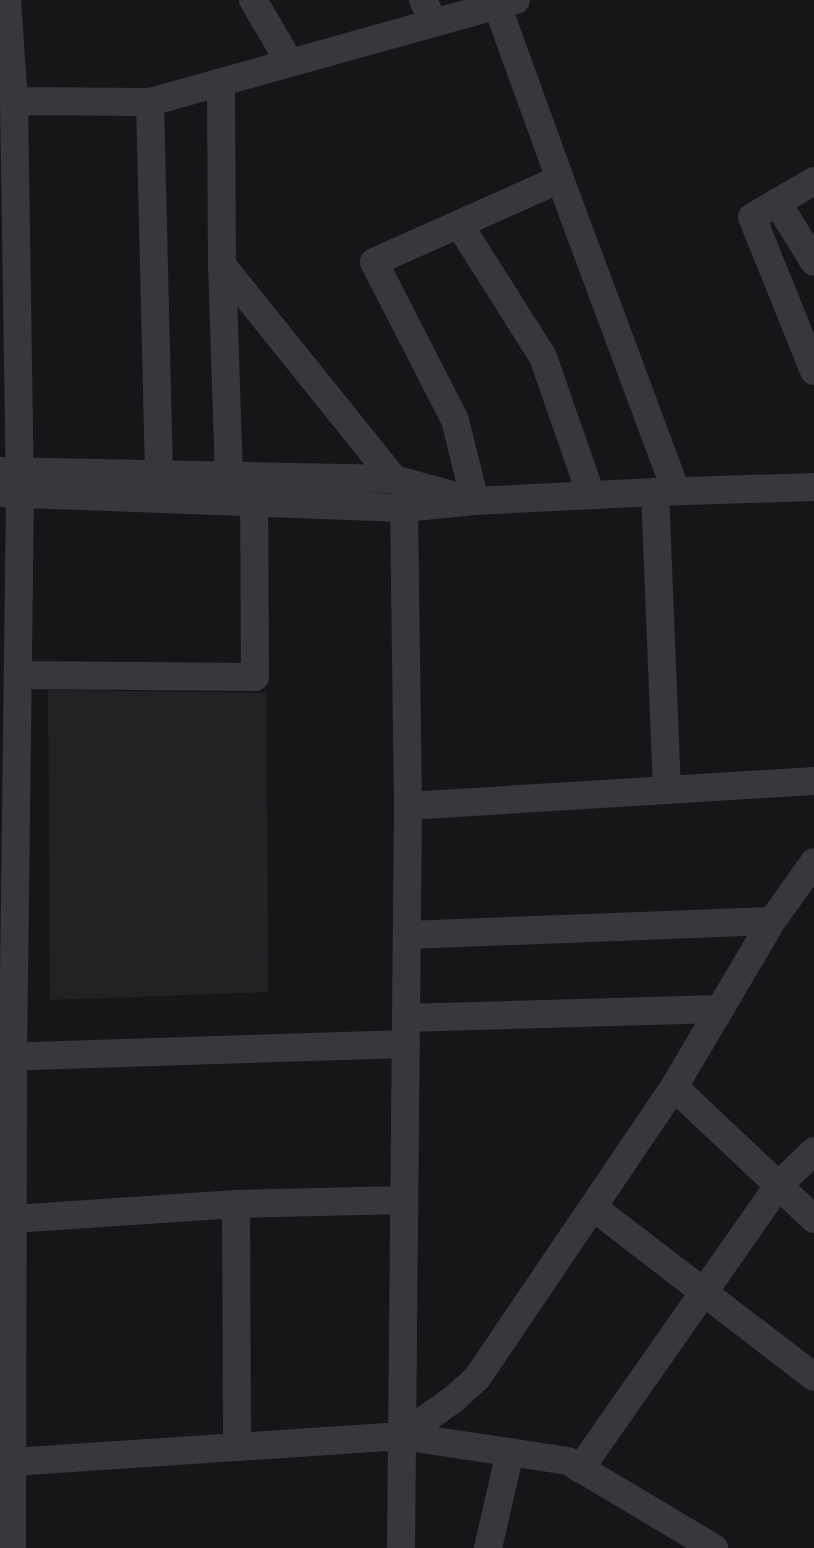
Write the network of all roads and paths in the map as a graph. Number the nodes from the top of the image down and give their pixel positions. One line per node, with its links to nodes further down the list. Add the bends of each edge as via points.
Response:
1 (7, 0): 7 (street)
2 (253, 0): 5 (street)
3 (507, 3): 4 (street); 9 (street)
4 (428, 11): 5 (street)
5 (290, 63): 6 (street)
6 (221, 82): 8 (street); 14 (street)
7 (14, 101): 8 (street); 19 (street)
8 (150, 102): 16 (street)
9 (560, 179): 12 (street); 21 (street)
10 (814, 181): 11 (street)
11 (777, 202): 13 (street); 15 (street, via 752,217)
12 (459, 224): 22 (street, via 543,357); 23 (street, via 374,262 455,420)
13 (814, 262)
14 (222, 265): 17 (street); 18 (street)
15 (814, 371)
16 (159, 474): 17 (street); 19 (street)
17 (242, 476): 18 (street); 24 (street)
18 (394, 479): 23 (street)
19 (10, 482): 24 (street); 26 (street)
20 (814, 486): 21 (street)
21 (665, 492): 22 (street); 28 (street)
22 (591, 495): 23 (street)
23 (475, 502): 25 (street)
24 (254, 503): 25 (street); 26 (street, via 255,677)
25 (404, 508): 29 (street)
26 (18, 674): 31 (street)
27 (814, 781): 28 (street)
28 (668, 790): 29 (street)
29 (408, 806): 33 (street)
30 (814, 862): 32 (street)
31 (8, 866): 36 (street)
32 (772, 921): 33 (street); 34 (street)
33 (407, 935): 35 (street)
34 (720, 1009): 35 (street); 37 (street)
35 (406, 1031): 36 (street); 41 (street)
36 (6, 1057): 38 (street)
37 (674, 1088): 40 (street); 43 (street)
38 (6, 1148): 44 (street)
39 (814, 1151): 40 (street)
40 (778, 1186): 45 (street); 46 (street)
41 (404, 1200): 42 (street); 49 (street)
42 (236, 1204): 44 (street); 50 (street)
43 (593, 1207): 46 (street); 49 (street, via 477,1378)
44 (13, 1219): 47 (street)
45 (814, 1219)
46 (704, 1292): 48 (street); 52 (street)
47 (6, 1325): 53 (street)
48 (814, 1377)
49 (402, 1436): 50 (street); 51 (street); 55 (street)
50 (237, 1447): 53 (street)
51 (510, 1452): 52 (street, via 568,1461); 56 (street)
52 (580, 1469): 57 (street)
53 (8, 1472): 54 (street)
54 (12, 1548)
55 (401, 1548)
56 (488, 1548)
57 (714, 1548)

